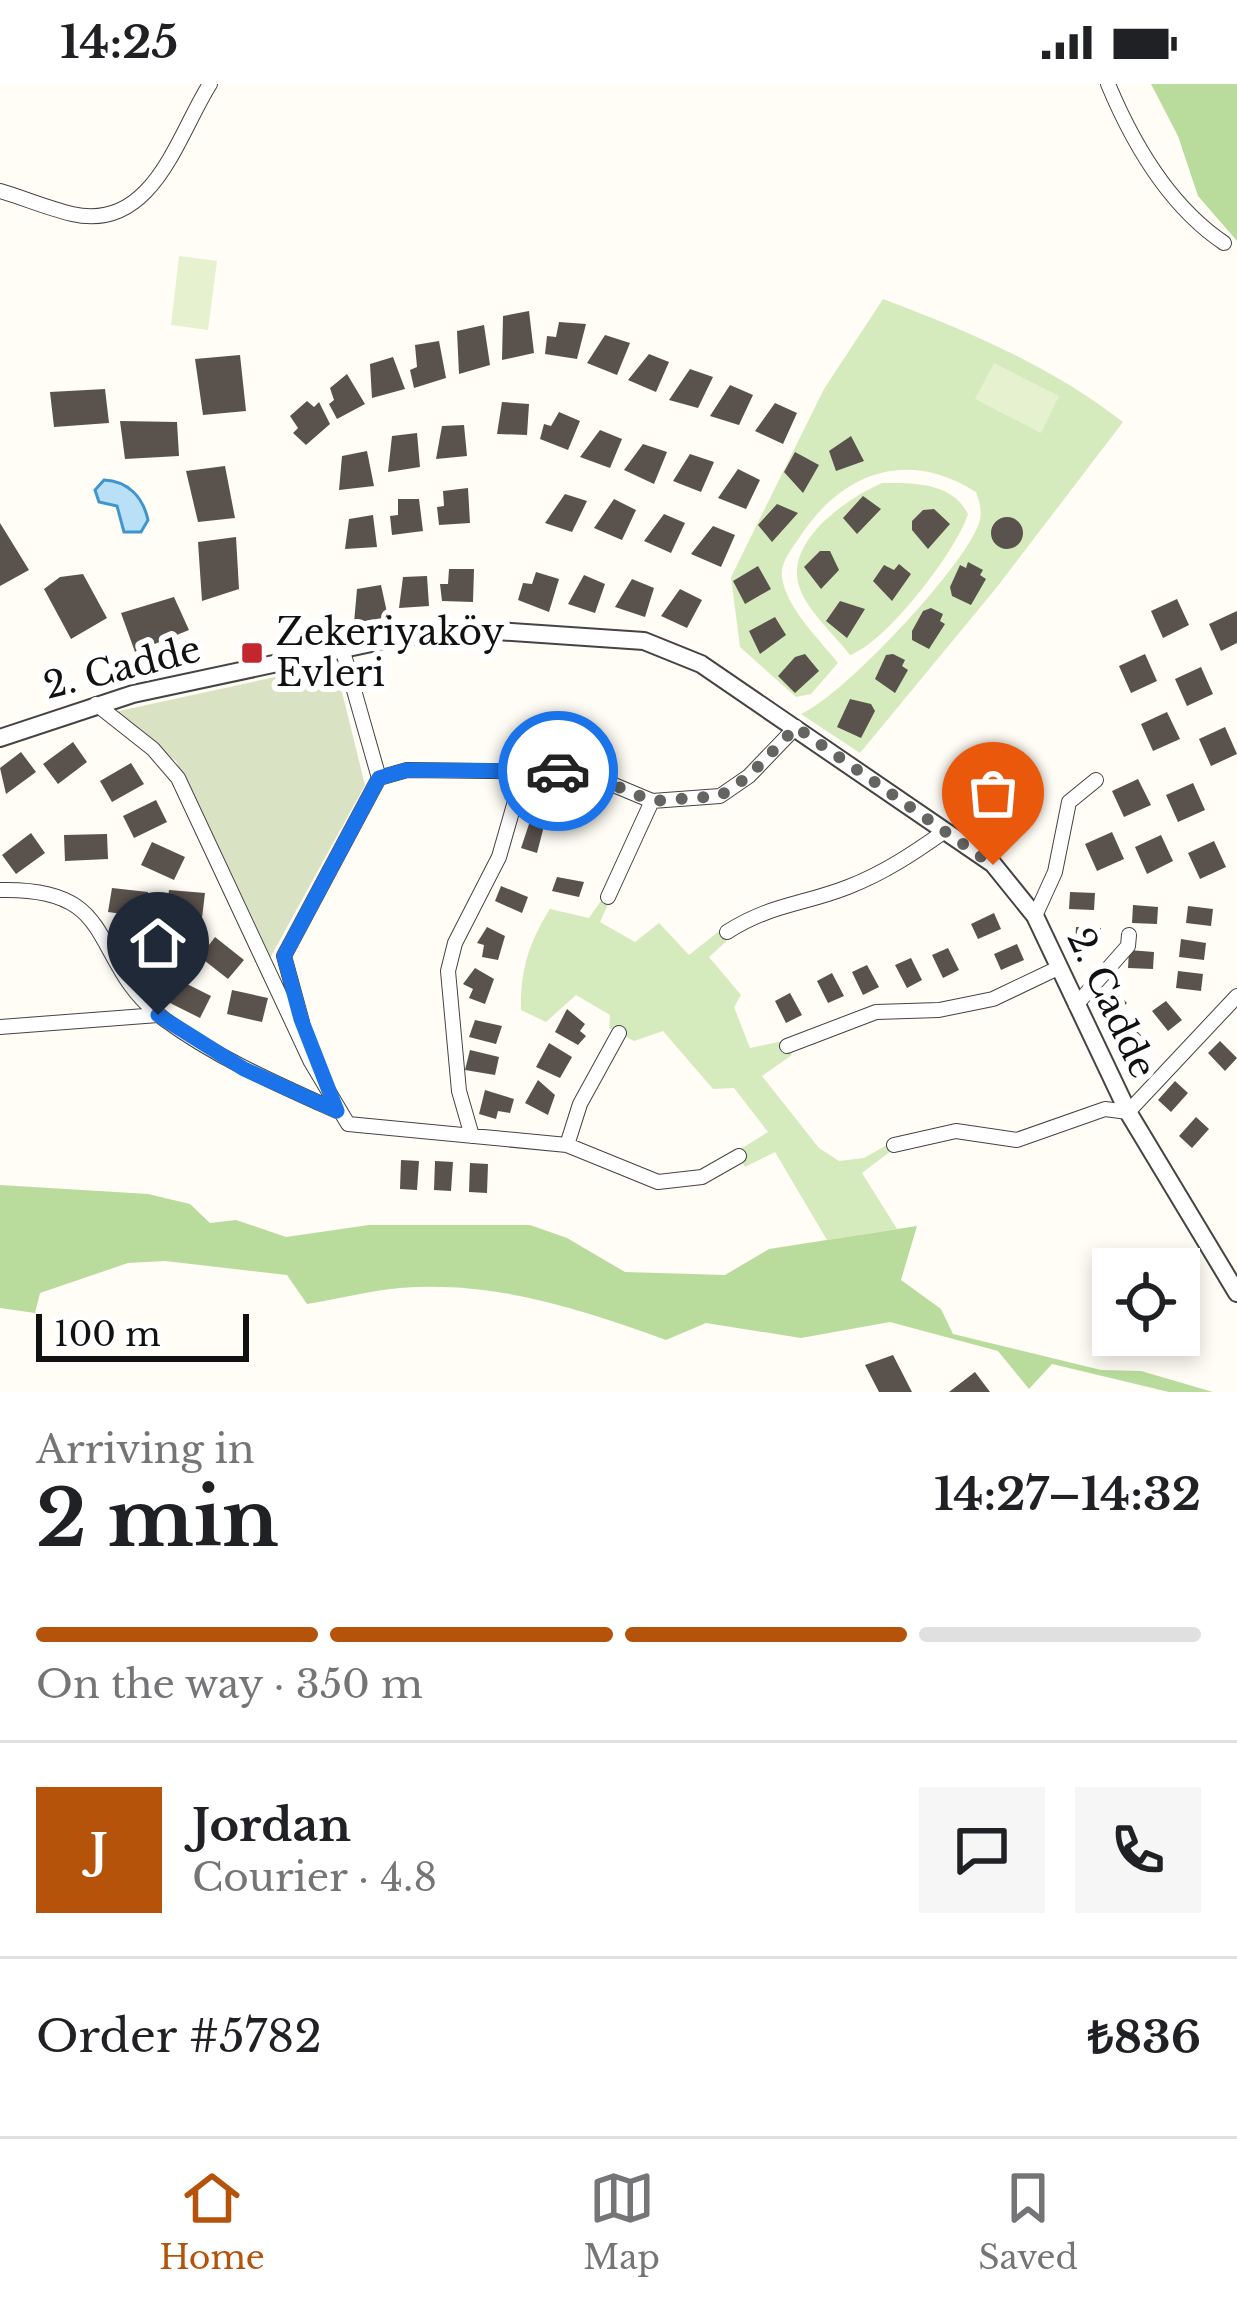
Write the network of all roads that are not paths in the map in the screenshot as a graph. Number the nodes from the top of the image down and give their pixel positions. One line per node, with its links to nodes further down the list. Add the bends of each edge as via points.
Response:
1 (210, 84): 3 (street, via 172,160 141,196 77,216)
2 (1108, 84): 4 (street, via 1162,184)
3 (0, 191)
4 (1224, 243)
5 (342, 648): 6 (street, 2. Cadde); 7 (street, 2. Cadde, via 452,631 644,641 701,664); 10 (street)
6 (96, 704): 8 (street, 2. Cadde); 26 (street, via 178,778)
7 (796, 727): 12 (street, via 720,796); 13 (street, 2. Cadde)
8 (0, 738)
9 (524, 770): 10 (street, via 407,770); 12 (street, via 583,772); 28 (street, via 499,857 448,970 459,1091)
10 (379, 778): 26 (street, via 284,956)
11 (1096, 780): 16 (street, via 1069,802 1055,872)
12 (652, 801): 15 (street)
13 (945, 831): 16 (street, 2. Cadde, via 993,865); 17 (street, via 847,888 764,908)
14 (0, 890): 22 (street, via 42,889 85,911)
15 (608, 897)
16 (1035, 916): 19 (street, 2. Cadde)
17 (727, 932)
18 (1129, 934): 21 (street, via 1128,946)
19 (1058, 968): 21 (street, 2. Cadde); 25 (street, via 993,999 876,1012)
20 (1237, 996): 27 (street)
21 (1076, 1005): 27 (street, 2. Cadde)
22 (158, 1015): 23 (street); 26 (street, via 244,1069)
23 (0, 1027)
24 (619, 1034): 29 (street)
25 (787, 1046)
26 (337, 1111): 28 (street, via 348,1124)
27 (1127, 1112): 30 (street, via 1105,1109 1017,1140 956,1131); 32 (street, 2. Cadde)
28 (472, 1136): 29 (street)
29 (567, 1145): 31 (street, via 658,1182 702,1177)
30 (894, 1145)
31 (739, 1156)
32 (1237, 1293)

